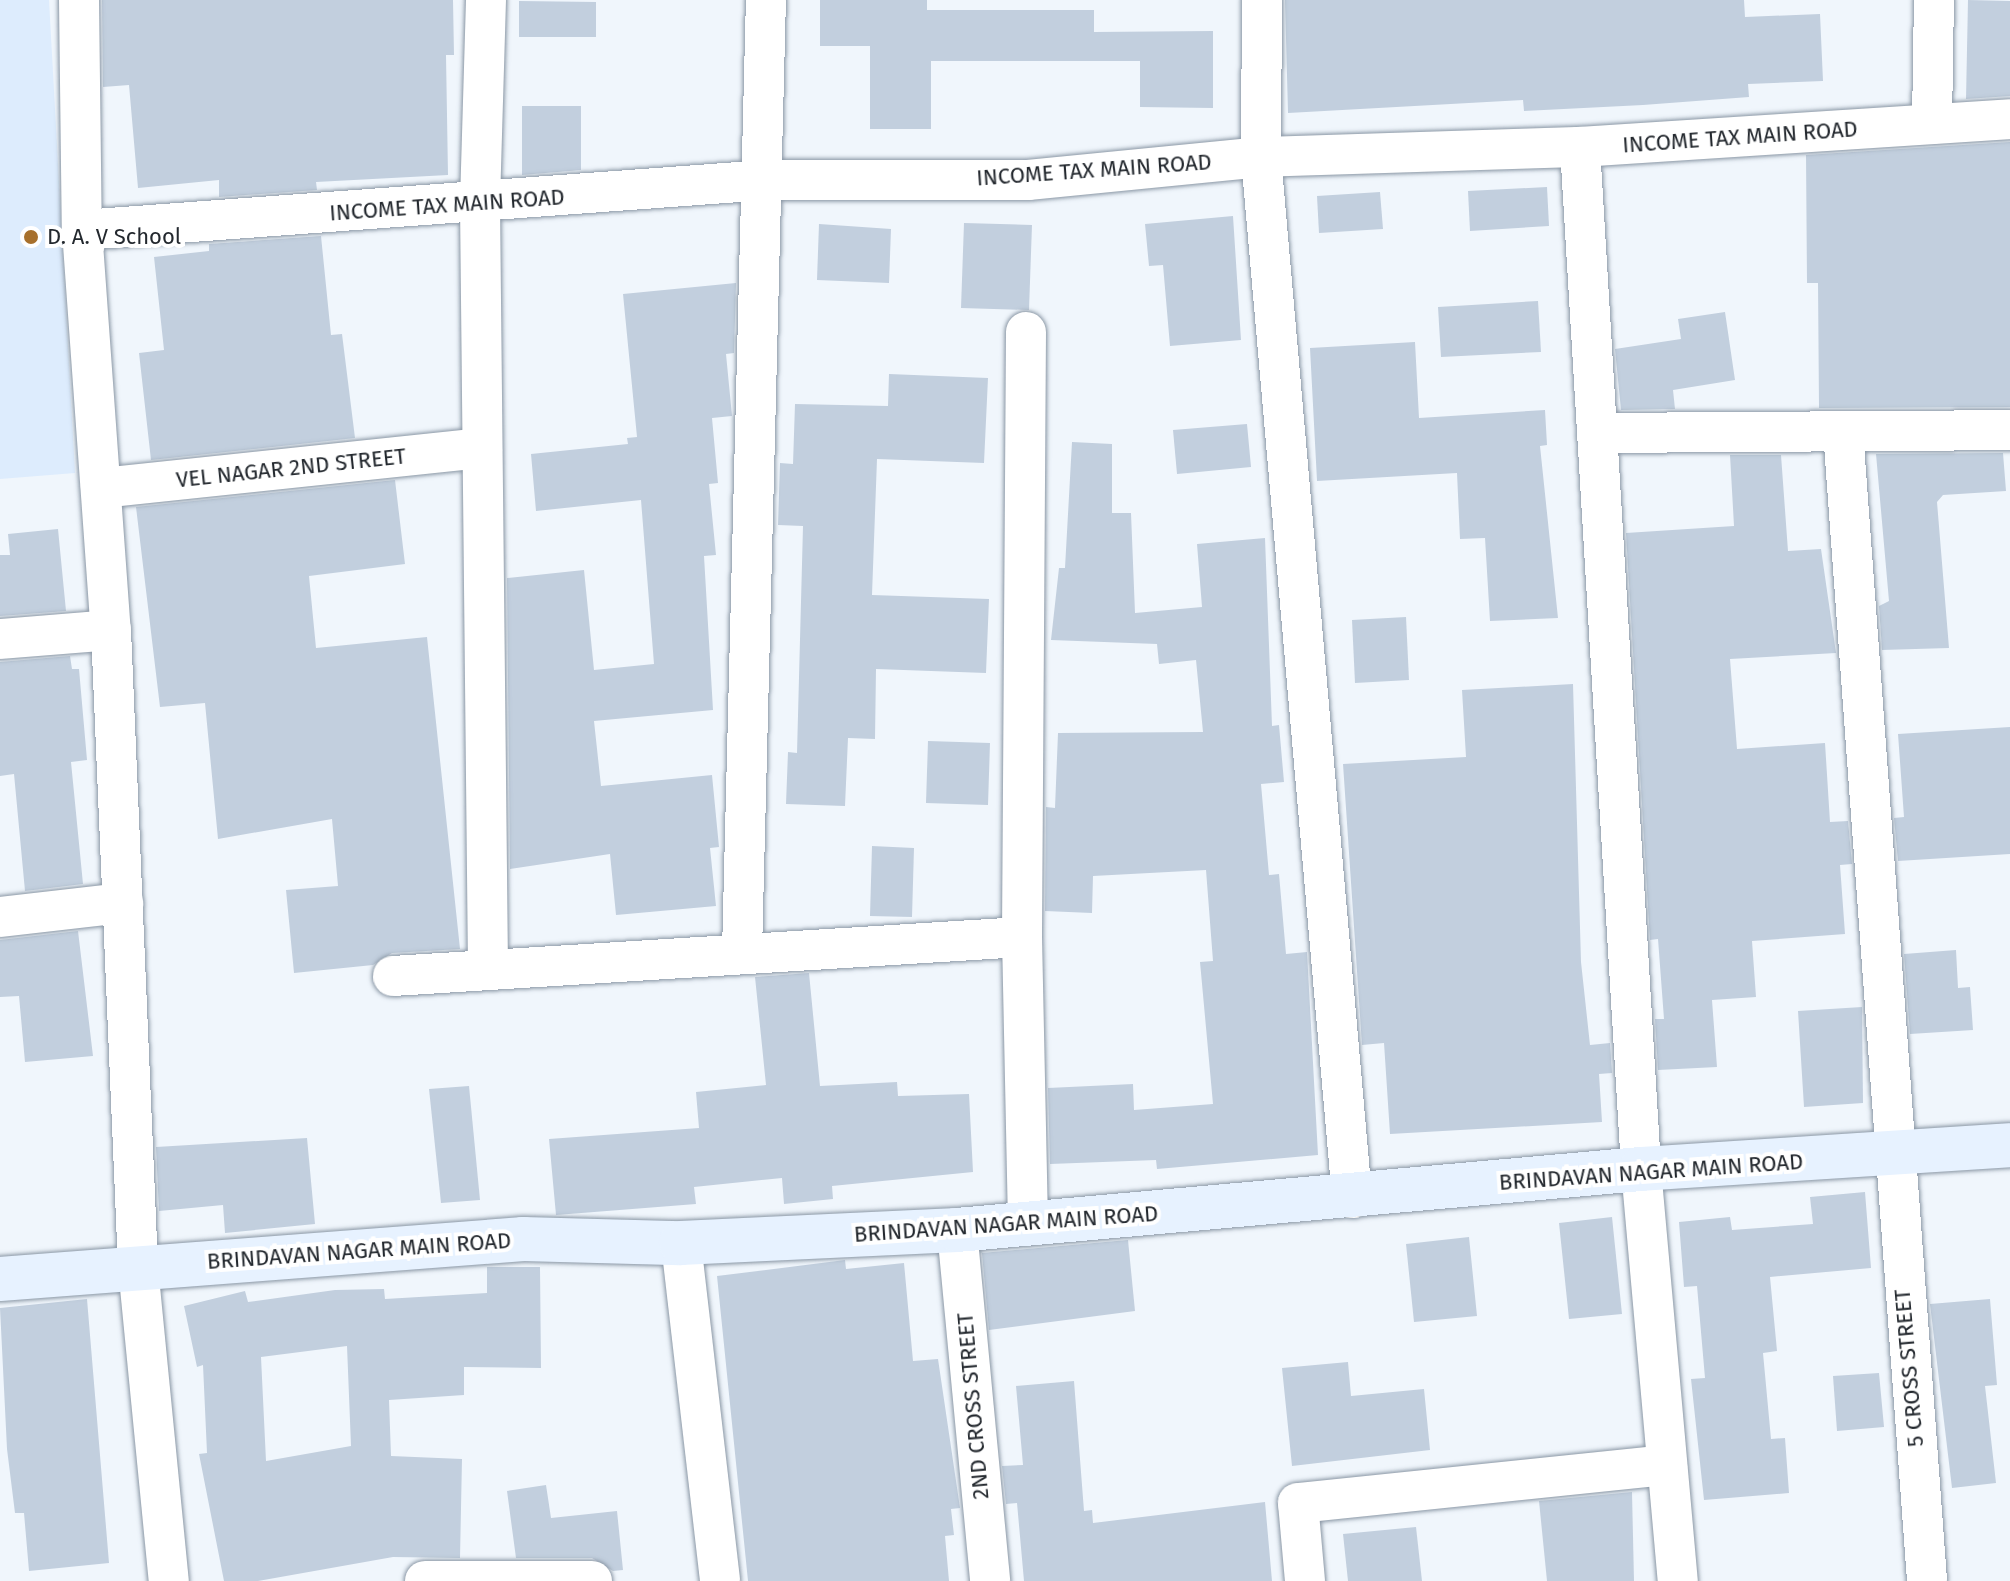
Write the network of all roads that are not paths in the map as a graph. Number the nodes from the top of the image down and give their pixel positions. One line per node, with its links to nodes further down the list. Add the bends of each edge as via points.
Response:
1 (79, 0): 12 (street)
2 (486, 0): 11 (street)
3 (766, 0): 10 (street)
4 (1262, 0): 9 (street)
5 (1934, 0): 7 (street)
6 (2010, 119): 7 (street, INCOME TAX MAIN ROAD)
7 (1932, 124): 8 (street, INCOME TAX MAIN ROAD)
8 (1580, 147): 9 (street, INCOME TAX MAIN ROAD); 16 (street)
9 (1261, 157): 10 (street, INCOME TAX MAIN ROAD, via 1028,180); 30 (street)
10 (766, 180): 11 (street, INCOME TAX MAIN ROAD); 24 (street)
11 (480, 204): 12 (street, INCOME TAX MAIN ROAD); 17 (street)
12 (82, 230): 18 (street)
13 (1026, 332): 23 (street)
14 (2010, 430): 15 (street)
15 (1843, 431): 16 (street); 28 (street, 5 CROSS STREET)
16 (1597, 433): 29 (street)
17 (482, 448): 18 (street, VEL NAGAR 2ND STREET); 25 (street)
18 (101, 488): 19 (street)
19 (111, 630): 20 (street); 21 (street)
20 (0, 639)
21 (123, 903): 22 (street); 34 (street)
22 (0, 917)
23 (1022, 937): 24 (street); 31 (street)
24 (742, 952): 25 (street)
25 (488, 967): 26 (street)
26 (393, 976)
27 (2010, 1145): 28 (street, BRINDAVAN NAGAR MAIN ROAD)
28 (1892, 1155): 29 (street, BRINDAVAN NAGAR MAIN ROAD); 44 (street, 5 CROSS STREET)
29 (1641, 1169): 30 (street, BRINDAVAN NAGAR MAIN ROAD); 36 (street)
30 (1352, 1198): 31 (street, BRINDAVAN NAGAR MAIN ROAD)
31 (1028, 1222): 32 (street, BRINDAVAN NAGAR MAIN ROAD)
32 (957, 1230): 33 (street, BRINDAVAN NAGAR MAIN ROAD); 41 (street, 2ND CROSS STREET)
33 (681, 1243): 34 (street, BRINDAVAN NAGAR MAIN ROAD, via 523,1239); 40 (street)
34 (138, 1267): 35 (street, BRINDAVAN NAGAR MAIN ROAD); 38 (street)
35 (0, 1279)
36 (1667, 1465): 42 (street, via 1298,1503); 43 (street)
37 (448, 1580): 39 (street)
38 (169, 1581)
39 (592, 1581)
40 (720, 1581)
41 (990, 1581)
42 (1305, 1581)
43 (1678, 1581)
44 (1927, 1581)

